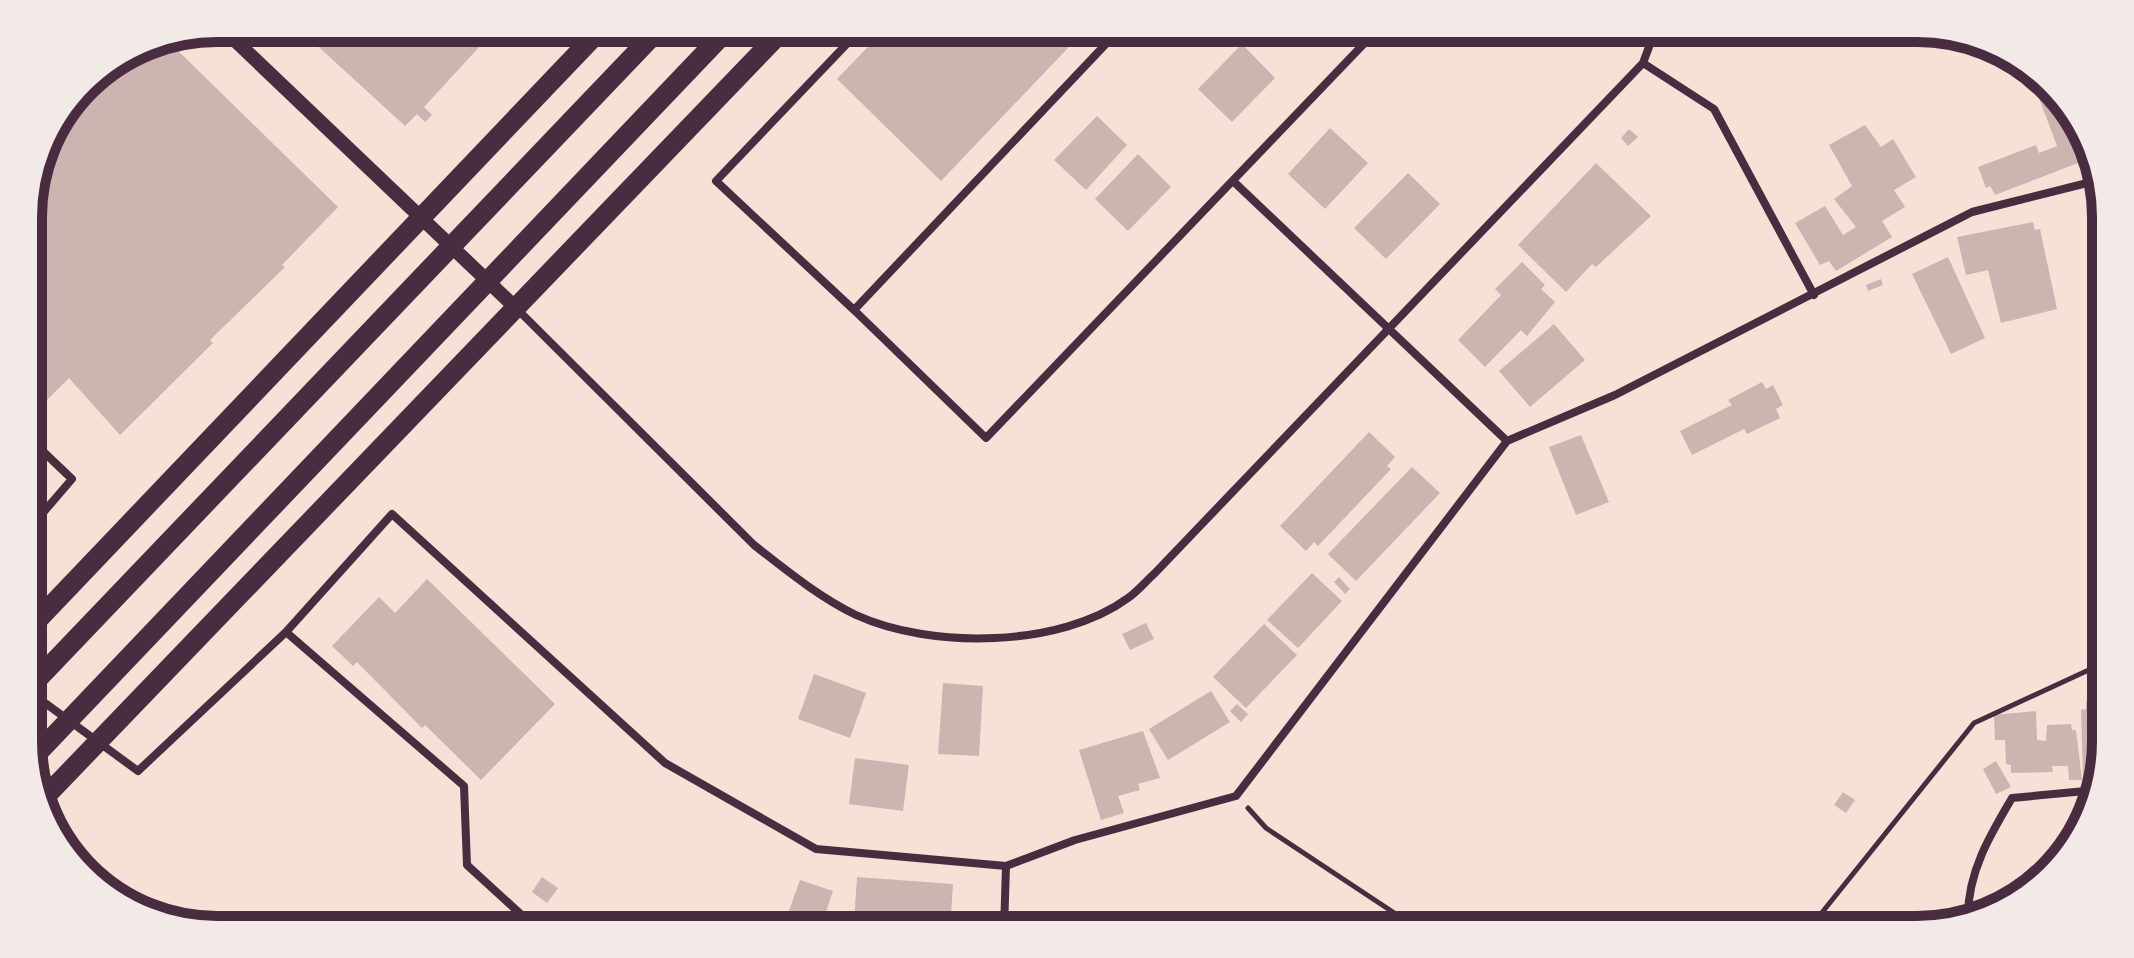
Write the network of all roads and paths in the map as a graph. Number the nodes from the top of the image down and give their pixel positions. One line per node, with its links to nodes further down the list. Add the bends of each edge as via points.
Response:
1 (237, 42): 13 (street)
2 (589, 42): 13 (main road)
3 (647, 42): 24 (main road)
4 (716, 42): 26 (main road)
5 (772, 42): 15 (main road)
6 (849, 42): 16 (street, via 716,181)
7 (1108, 42): 16 (street)
8 (1366, 42): 11 (street)
9 (1651, 42): 10 (street)
10 (1643, 63): 14 (street, via 1714,109); 17 (street)
11 (1233, 181): 16 (street, via 986,438); 17 (street)
12 (2088, 183): 14 (street, via 1972,212)
13 (420, 218): 15 (street); 21 (main road)
14 (1814, 295): 18 (street, via 1615,395)
15 (518, 310): 17 (street, via 754,545 795,578 856,615 936,639 1013,638 1071,625 1126,600); 28 (main road)
16 (854, 310)
17 (1390, 328): 18 (street)
18 (1507, 441): 29 (street)
19 (42, 450): 20 (street, via 72,479)
20 (42, 514)
21 (42, 616)
22 (286, 632): 25 (street, via 138,771); 30 (street, via 392,514 665,763 816,849); 32 (street, via 464,786 467,865)
23 (2092, 668): 35 (path, via 1974,723)
24 (42, 676)
25 (42, 698)
26 (42, 748)
27 (2084, 791): 31 (street, via 2012,798 1988,839 1968,892)
28 (50, 792)
29 (1236, 796): 30 (street, via 1075,840); 34 (path, via 1266,828)
30 (1006, 866): 33 (street)
31 (1968, 908)
32 (523, 916)
33 (1004, 916)
34 (1399, 916)
35 (1819, 916)

